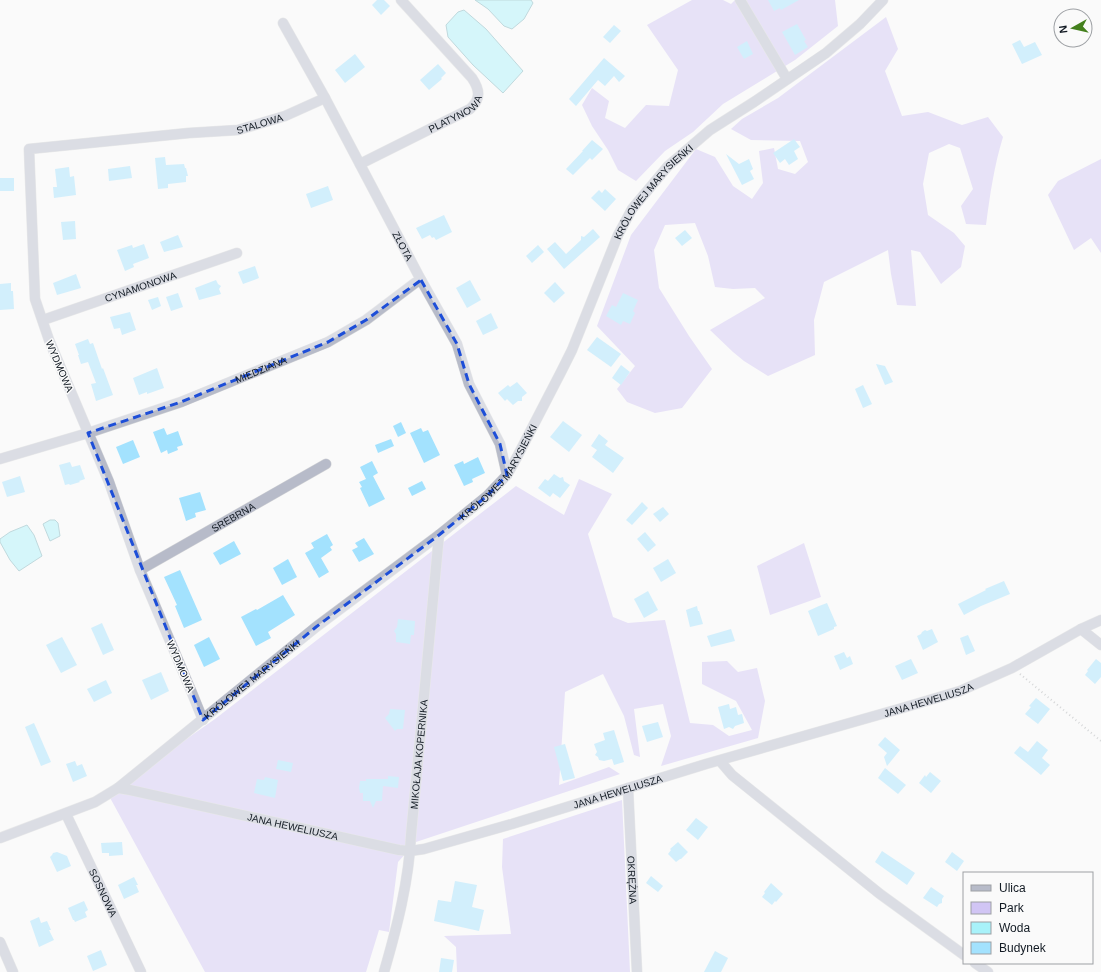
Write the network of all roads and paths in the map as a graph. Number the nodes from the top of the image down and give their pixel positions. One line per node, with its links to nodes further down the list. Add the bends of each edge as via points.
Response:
1 (401, 0): 8 (street, PLATYNOWA, via 472,78 478,89 476,104)
2 (740, 0): 5 (street)
3 (883, 0): 5 (street, KRÓLOWEJ MARYSIEŃKI, via 826,53)
4 (283, 23): 6 (street, ZŁOTA)
5 (787, 79): 15 (street, KRÓLOWEJ MARYSIEŃKI, via 710,130 668,166 632,209 618,235 572,350)
6 (325, 98): 7 (street, STALOWA, via 285,116 238,130); 8 (street, ZŁOTA)
7 (189, 133): 11 (street, WYDMOWA, via 30,149 36,299)
8 (360, 164): 10 (street, ZŁOTA)
9 (237, 253): 11 (street, CYNAMONOWA)
10 (421, 280): 12 (street, MIEDZIANA, via 366,320 328,342 181,402); 15 (street, ZŁOTA, via 457,344 469,384 500,444)
11 (43, 320): 12 (street, WYDMOWA)
12 (88, 433): 13 (street, MIEDZIANA); 17 (street, WYDMOWA, via 109,482)
13 (0, 459)
14 (326, 464): 17 (street, SREBRNA)
15 (507, 475): 16 (street, KRÓLOWEJ MARYSIEŃKI)
16 (439, 535): 22 (street, KRÓLOWEJ MARYSIEŃKI, via 316,627); 29 (street, MIKOŁAJA KOPERNIKA)
17 (140, 570): 22 (street, WYDMOWA)
18 (1101, 620): 19 (street, JANA HEWELIUSZA)
19 (1081, 629): 20 (street); 21 (street, JANA HEWELIUSZA)
20 (1101, 645)
21 (1012, 668): 23 (path); 24 (street, JANA HEWELIUSZA, via 960,691)
22 (203, 720): 25 (street, KRÓLOWEJ MARYSIEŃKI)
23 (1101, 741)
24 (720, 761): 26 (street, JANA HEWELIUSZA); 31 (street, via 732,775 880,894)
25 (118, 788): 27 (street, KRÓLOWEJ MARYSIEŃKI, via 95,802); 29 (street, JANA HEWELIUSZA)
26 (628, 788): 29 (street, JANA HEWELIUSZA); 36 (street, OKRĘŻNA)
27 (66, 814): 28 (street, KRÓLOWEJ MARYSIEŃKI); 34 (street, SOSNOWA)
28 (0, 838)
29 (410, 851): 35 (street, MIKOŁAJA KOPERNIKA, via 405,885)
30 (0, 942): 33 (street)
31 (963, 954)
32 (976, 964): 37 (street)
33 (13, 972)
34 (141, 972)
35 (384, 972)
36 (637, 972)
37 (988, 972)

